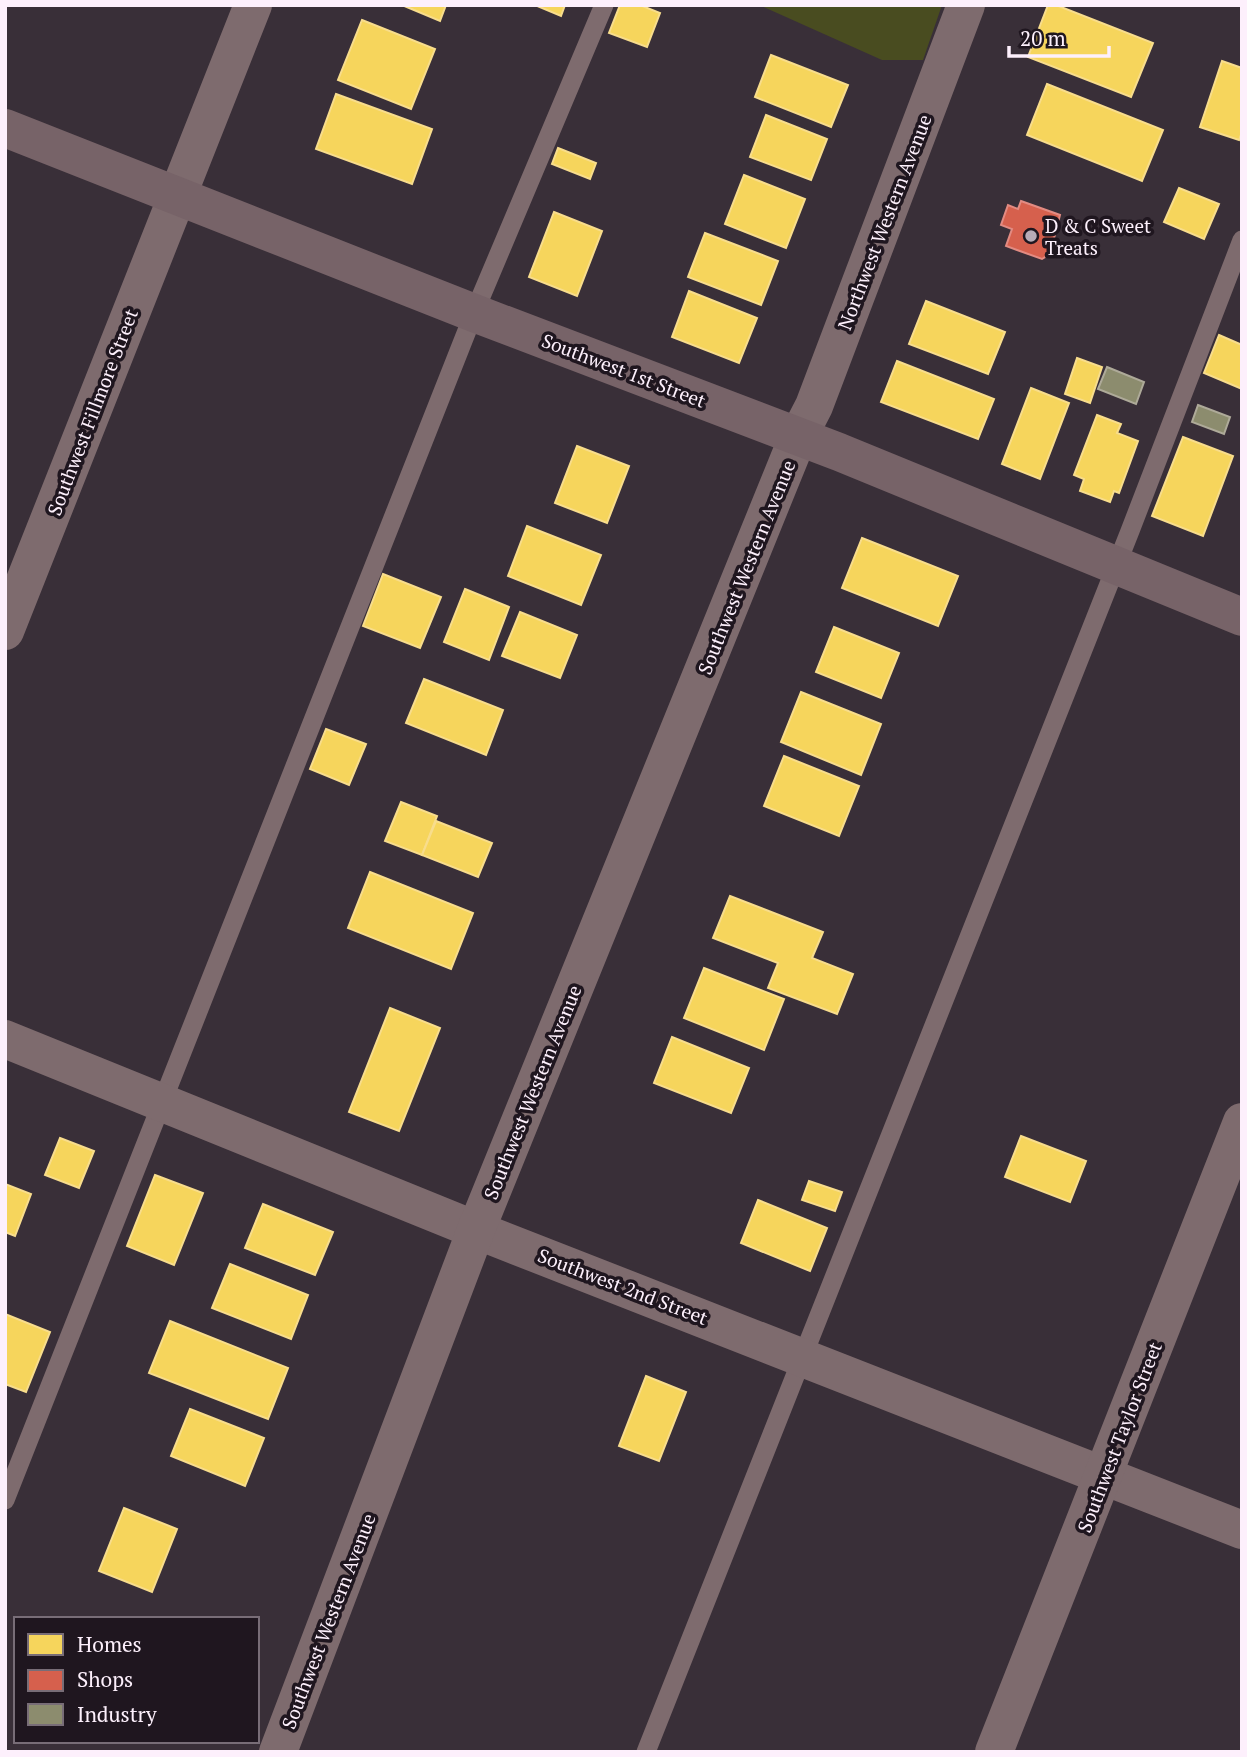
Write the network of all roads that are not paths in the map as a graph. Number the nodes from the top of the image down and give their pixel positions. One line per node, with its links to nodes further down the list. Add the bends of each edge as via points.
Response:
1 (253, 5): 5 (street, Southwest Fillmore Street)
2 (604, 5): 7 (lane)
3 (966, 5): 8 (street, Northwest Western Avenue, via 814,406)
4 (5, 128): 5 (street, Southwest 1st Street)
5 (177, 194): 7 (street, Southwest 1st Street); 11 (street, Southwest Fillmore Street)
6 (1242, 240): 9 (lane)
7 (474, 313): 8 (street, Southwest 1st Street); 13 (lane)
8 (798, 437): 9 (street, Southwest 1st Street); 15 (street, Southwest Western Avenue)
9 (1116, 566): 10 (street, Southwest 1st Street); 16 (lane)
10 (1242, 617)
11 (5, 631)
12 (5, 1039): 13 (street, Southwest 2nd Street)
13 (163, 1102): 15 (street, Southwest 2nd Street); 18 (lane)
14 (1242, 1122): 17 (street, Southwest Taylor Street)
15 (476, 1230): 16 (street, Southwest 2nd Street); 20 (street, Southwest Western Avenue)
16 (801, 1355): 17 (street, Southwest 2nd Street); 21 (lane)
17 (1104, 1477): 19 (street, Southwest 2nd Street); 22 (street, Southwest Taylor Street)
18 (5, 1500)
19 (1242, 1530)
20 (278, 1752)
21 (646, 1752)
22 (995, 1752)

